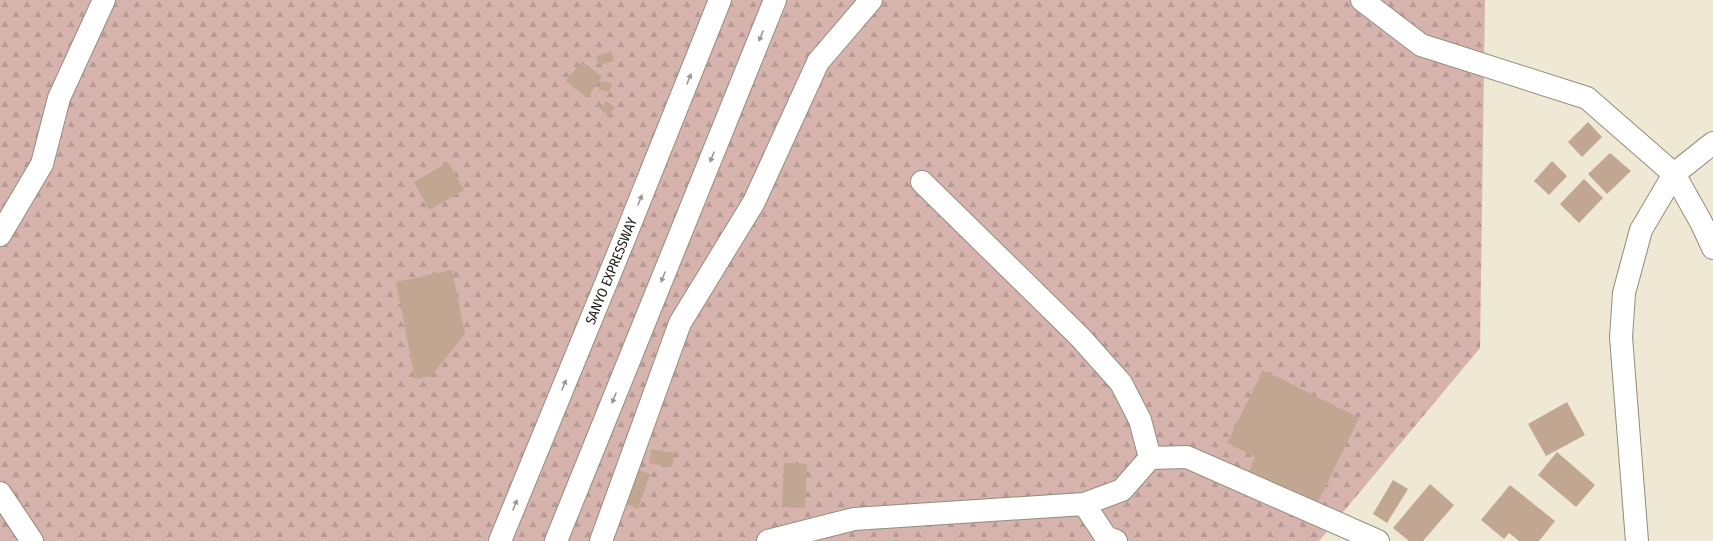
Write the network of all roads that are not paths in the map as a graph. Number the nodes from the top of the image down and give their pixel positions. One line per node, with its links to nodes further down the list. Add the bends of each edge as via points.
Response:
1 (104, 0): 9 (main road, via 59,98 42,164)
2 (720, 0): 15 (main road, SANYO EXPRESSWAY, one-way to 2, via 628,232)
3 (775, 0): 16 (main road, one-way to 16)
4 (871, 0): 17 (main road, via 818,62 754,202 680,323)
5 (1362, 0): 7 (main road, via 1421,45 1588,98)
6 (1713, 142): 7 (main road)
7 (1674, 174): 10 (main road); 21 (main road, via 1641,230 1624,293 1621,337)
8 (922, 182): 11 (main road, via 1080,336 1121,383 1140,420)
9 (0, 235)
10 (1713, 248)
11 (1150, 458): 13 (main road, via 1122,490); 20 (main road, via 1187,457)
12 (0, 493): 14 (main road)
13 (1084, 504): 18 (main road, via 854,519); 19 (main road, via 1106,537)
14 (32, 541)
15 (500, 541)
16 (556, 541)
17 (601, 541)
18 (768, 541)
19 (1116, 541)
20 (1378, 541)
21 (1637, 541)

